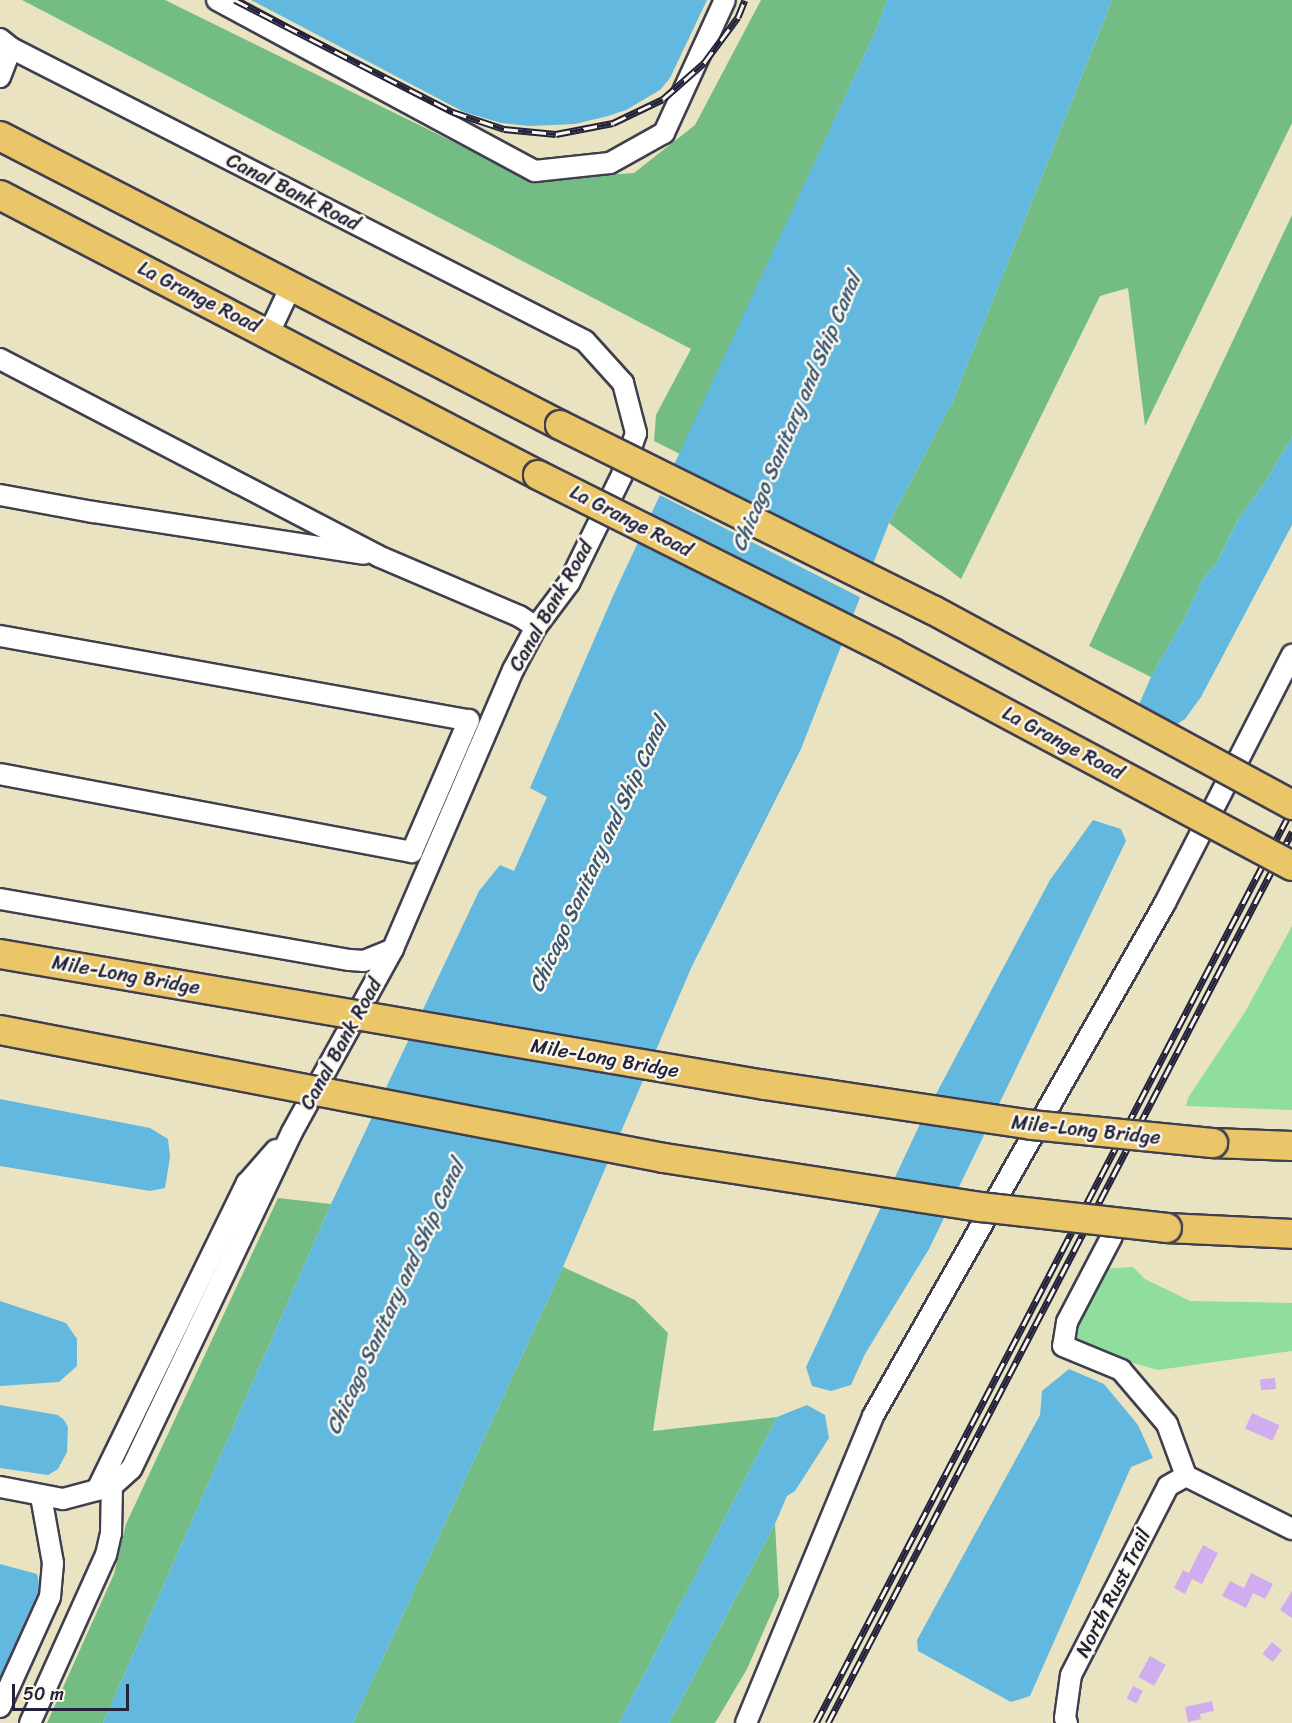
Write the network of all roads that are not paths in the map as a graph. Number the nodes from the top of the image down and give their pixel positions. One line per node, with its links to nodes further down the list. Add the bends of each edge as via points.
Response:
1 (217, 0): 2 (street, via 535,171 610,163 664,133)
2 (725, 0)
3 (6, 44): 4 (street); 12 (street, Canal Bank Road, via 585,341 593,349 623,383 636,433 622,475 569,583)
4 (0, 77)
5 (0, 136): 7 (highway)
6 (0, 195): 8 (highway, La Grange Road)
7 (291, 286): 8 (street); 16 (highway, bridge, via 933,610)
8 (269, 333): 17 (highway, La Grange Road, bridge, via 538,475 893,653)
9 (0, 359): 11 (street)
10 (0, 495): 11 (street)
11 (378, 556): 12 (street, via 519,616)
12 (536, 627): 19 (street, Canal Bank Road, via 513,670)
13 (0, 636): 15 (street, via 469,720 412,852)
14 (1292, 655): 34 (street, via 1165,903 873,1416)
15 (0, 774)
16 (1292, 805)
17 (1292, 866)
18 (0, 899): 19 (street, via 350,960 364,961)
19 (393, 949): 22 (street, Canal Bank Road)
20 (0, 954): 23 (highway, Mile-Long Bridge, bridge, via 765,1085 1032,1125 1213,1143)
21 (0, 1030): 24 (highway, bridge, via 664,1158 980,1207 1167,1227)
22 (292, 1132): 28 (street, via 247,1183); 28 (street, Canal Bank Road, via 131,1469)
23 (1292, 1146)
24 (1292, 1234)
25 (1112, 1236): 26 (street, via 1067,1322 1063,1346 1121,1370 1167,1424)
26 (1186, 1476): 30 (street); 32 (street, North Rust Trail, via 1168,1486 1071,1675)
27 (0, 1487): 29 (street)
28 (105, 1488): 29 (street, via 63,1499); 33 (street, via 111,1533 106,1556)
29 (41, 1496): 31 (street, via 53,1563 50,1597)
30 (1292, 1529)
31 (0, 1707)
32 (1062, 1722)
33 (30, 1723)
34 (746, 1723)

